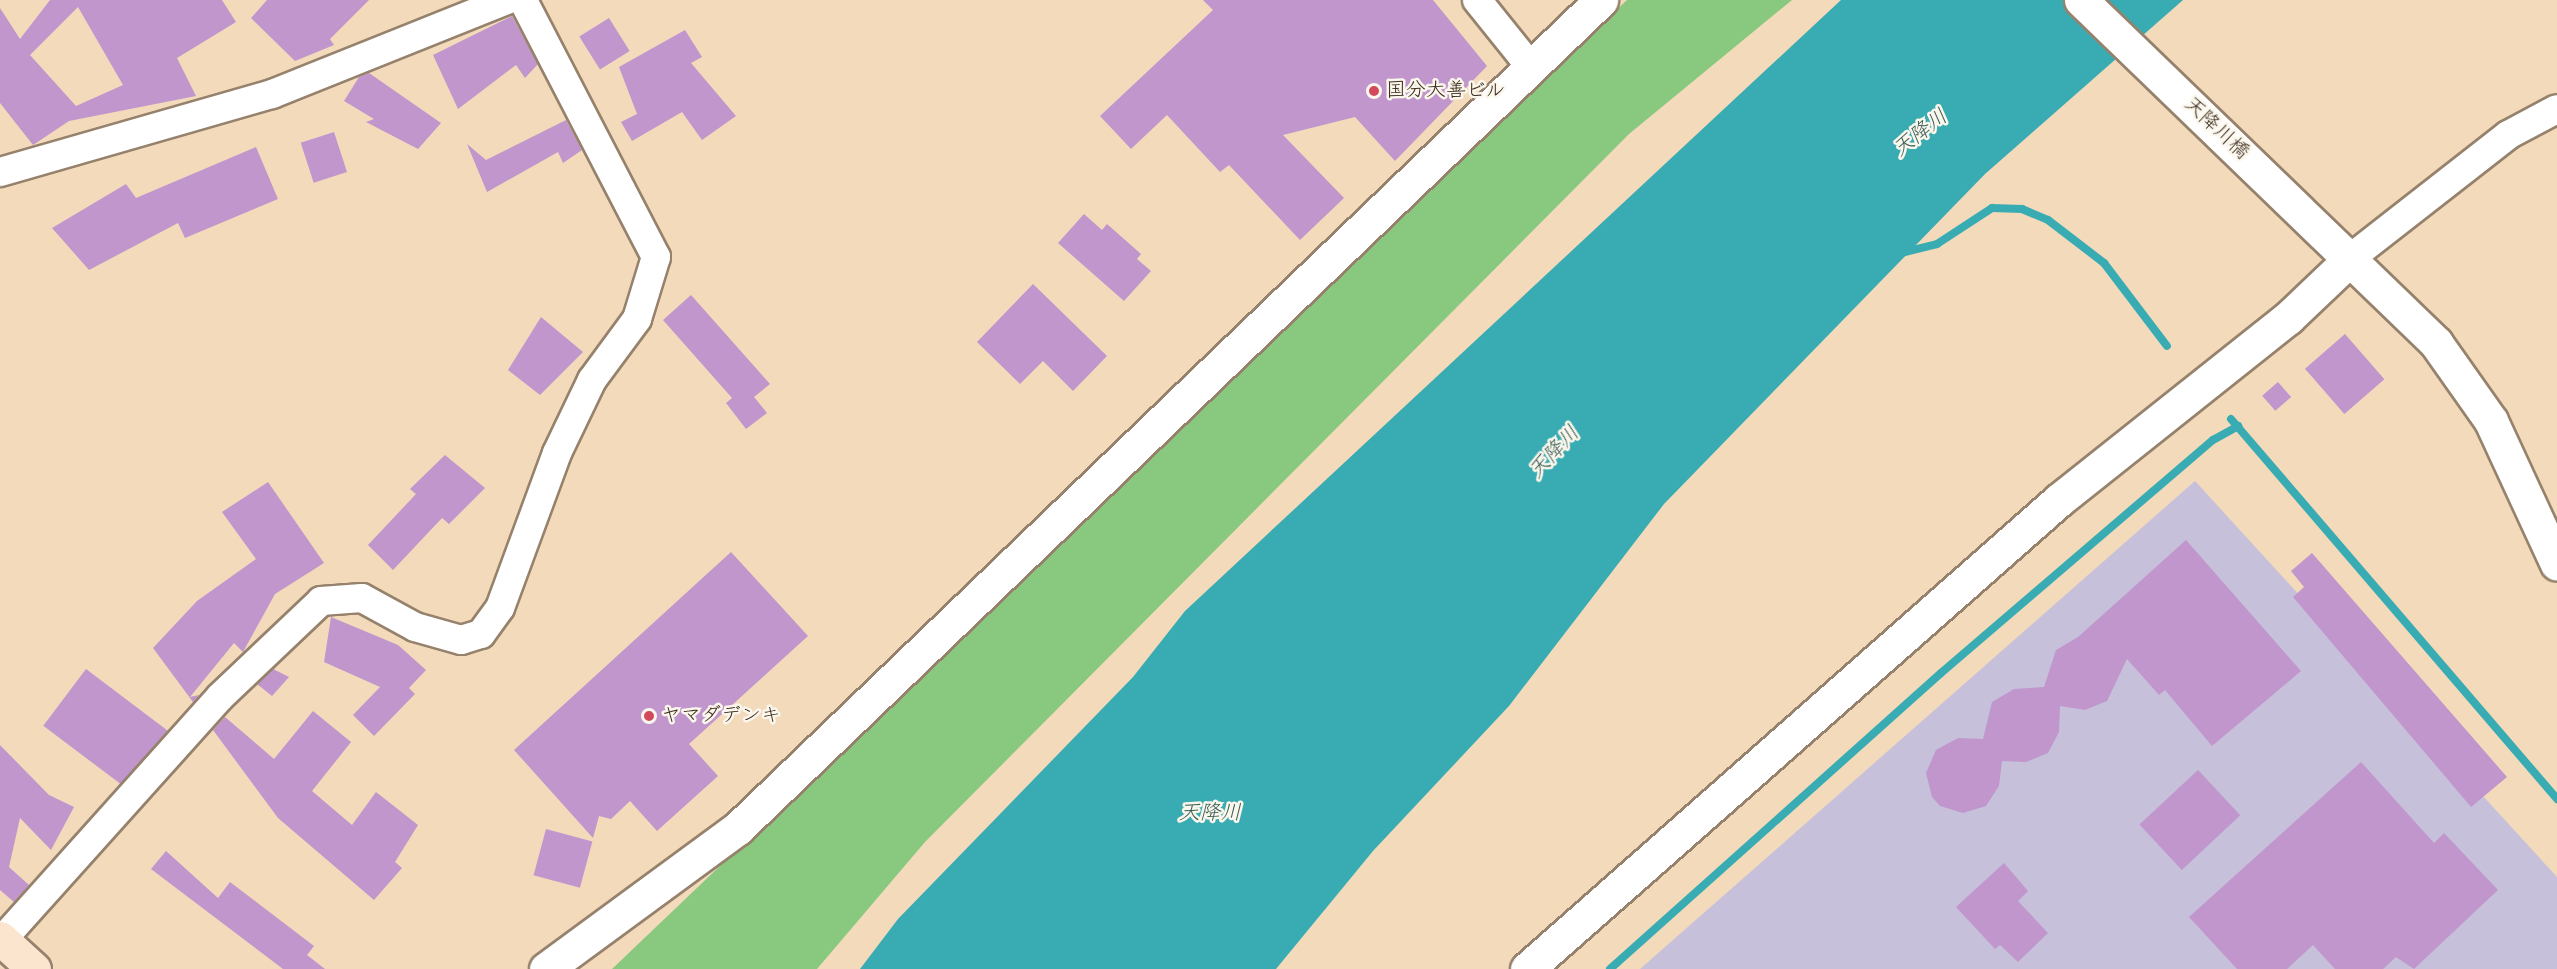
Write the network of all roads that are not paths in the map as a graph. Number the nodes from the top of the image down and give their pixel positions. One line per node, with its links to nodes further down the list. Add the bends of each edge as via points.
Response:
1 (507, 0): 8 (street, via 272,94)
2 (523, 0): 11 (street, via 656,257 636,320 592,380 557,453 500,608 481,634 461,640 415,627 362,598 321,601 220,697)
3 (1477, 0): 6 (street)
4 (1600, 0): 6 (street)
5 (2081, 0): 9 (street, 天降川橋)
6 (1530, 66): 13 (street, via 738,828)
7 (2557, 109): 9 (street, via 2508,135)
8 (0, 172)
9 (2352, 257): 10 (street, 天降川橋, via 2436,343 2491,421); 14 (street, via 2288,318 2060,500)
10 (2557, 564)
11 (1, 939): 12 (main road)
12 (34, 969)
13 (546, 969)
14 (1527, 969)

